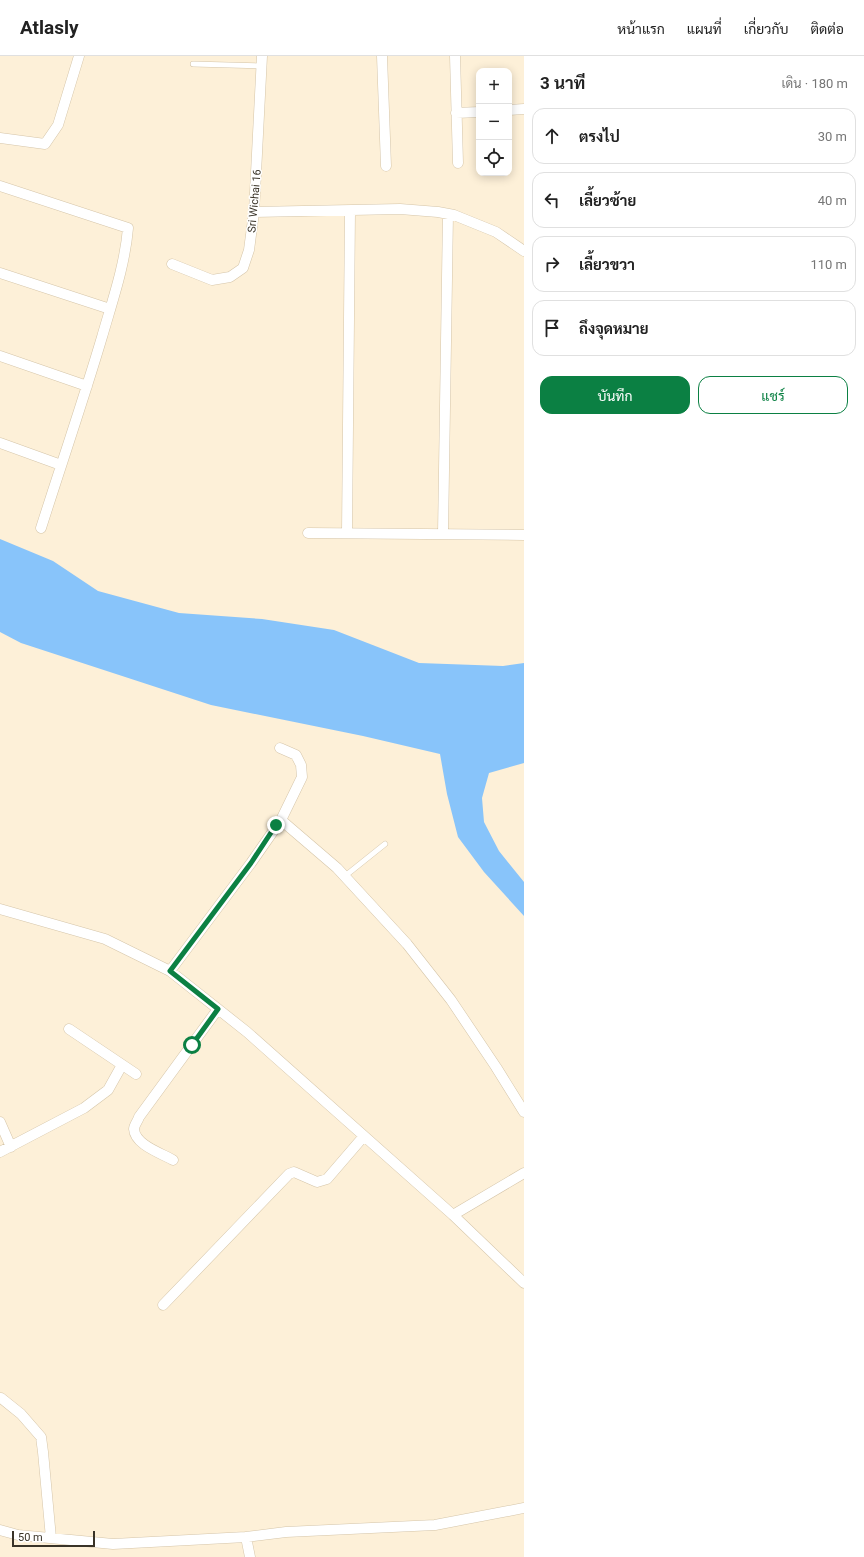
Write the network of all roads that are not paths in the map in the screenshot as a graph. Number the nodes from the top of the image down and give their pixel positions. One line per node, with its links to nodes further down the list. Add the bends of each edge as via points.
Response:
1 (79, 56): 10 (street, via 58,126 45,144)
2 (382, 56): 12 (street)
3 (455, 56): 9 (street)
4 (261, 61): 5 (lane); 15 (street, Sri Wichai 16)
5 (193, 64)
6 (524, 109): 7 (street)
7 (512, 110)
8 (476, 112): 9 (street)
9 (456, 113): 11 (street)
10 (0, 138)
11 (458, 163)
12 (386, 166)
13 (0, 186): 20 (street, via 128,228)
14 (350, 211): 15 (street); 16 (street, via 400,209); 27 (street)
15 (254, 212): 18 (street, Sri Wichai 16, via 249,250 243,268 230,277 212,280)
16 (448, 214): 17 (street, via 496,232); 28 (street)
17 (524, 251)
18 (172, 264)
19 (0, 273): 20 (street)
20 (110, 309): 22 (street)
21 (0, 356): 22 (street)
22 (88, 386): 24 (street)
23 (0, 443): 24 (street)
24 (61, 465): 25 (street)
25 (41, 528)
26 (308, 533): 27 (street)
27 (347, 533): 28 (street)
28 (443, 534): 29 (street)
29 (524, 535)
30 (280, 748): 31 (street, via 296,755 301,765 302,777)
31 (281, 820): 33 (street); 35 (street)
32 (385, 844): 33 (lane)
33 (345, 876): 40 (street, via 407,944 451,1000)
34 (0, 909): 35 (street, via 105,939)
35 (170, 971): 36 (street)
36 (218, 1009): 42 (street); 45 (street, via 139,1117 134,1128 140,1142)
37 (69, 1029): 38 (street)
38 (122, 1065): 39 (street); 43 (street, via 108,1090 84,1108)
39 (136, 1074)
40 (524, 1112)
41 (0, 1122): 43 (street)
42 (364, 1136): 47 (street); 49 (street, via 326,1179 317,1182 294,1172 290,1174)
43 (11, 1147): 44 (street)
44 (0, 1152)
45 (173, 1160)
46 (524, 1173): 47 (street)
47 (453, 1215): 48 (street)
48 (524, 1283)
49 (163, 1305)
50 (1, 1398): 54 (street, via 21,1414 41,1437)
51 (524, 1508): 53 (street, via 435,1525 286,1532)
52 (0, 1530): 54 (street, via 18,1535)
53 (246, 1537): 54 (street, via 113,1544); 55 (street)
54 (51, 1538)
55 (250, 1557)

